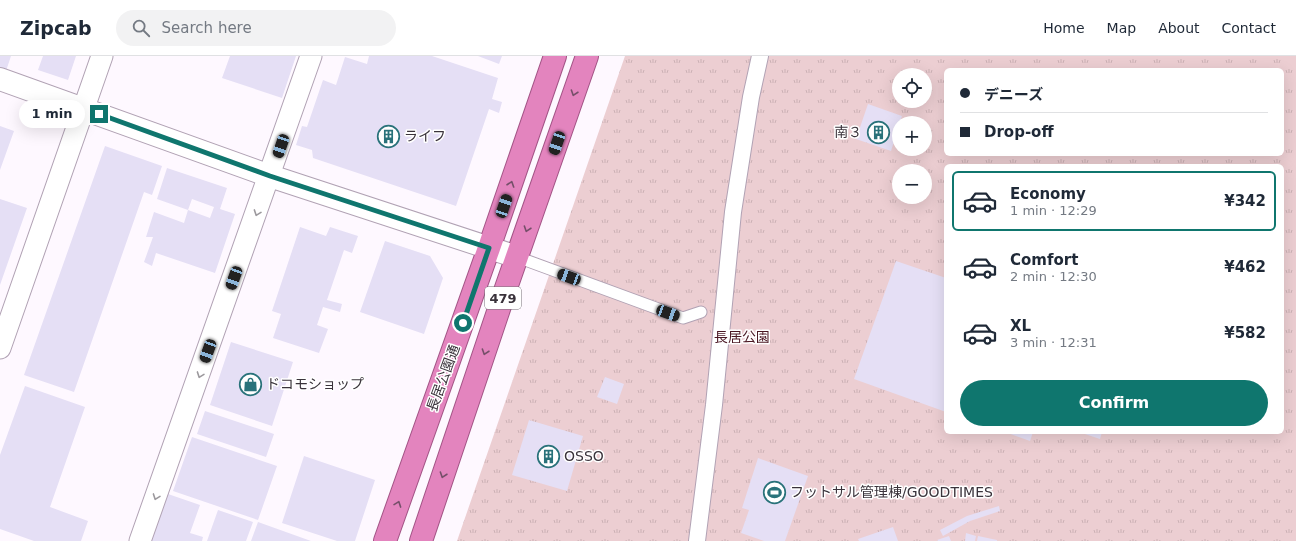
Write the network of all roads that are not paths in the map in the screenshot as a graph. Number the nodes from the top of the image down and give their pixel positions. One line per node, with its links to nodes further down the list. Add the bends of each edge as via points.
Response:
1 (102, 56): 7 (street)
2 (311, 56): 8 (street)
3 (555, 56): 9 (highway, 長居公園通 / 479, one-way to 3)
4 (587, 56): 10 (highway, 479, one-way to 10)
5 (760, 56): 16 (street, via 733,212 714,405)
6 (0, 78): 7 (street)
7 (85, 108): 8 (street); 12 (street)
8 (270, 176): 9 (street); 13 (street, one-way to 13)
9 (489, 248): 10 (street); 14 (highway, 長居公園通 / 479, one-way to 9)
10 (517, 258): 11 (lane, via 683,318); 15 (highway, 479, one-way to 15)
11 (702, 312)
12 (0, 348)
13 (140, 541)
14 (385, 541)
15 (421, 541)
16 (697, 541)

